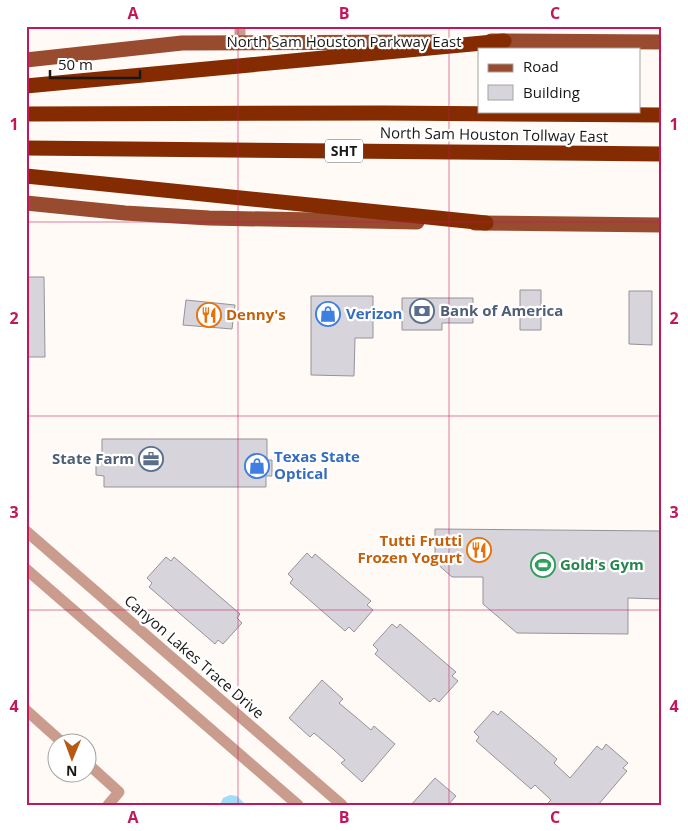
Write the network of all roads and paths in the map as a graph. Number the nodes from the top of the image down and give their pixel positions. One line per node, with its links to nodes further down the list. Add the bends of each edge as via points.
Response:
1 (240, 26): 4 (street)
2 (504, 41): 3 (main road, North Sam Houston Parkway East); 4 (main road, North Sam Houston Parkway East); 6 (highway)
3 (662, 42)
4 (240, 43): 5 (main road, North Sam Houston Parkway East, via 182,44)
5 (26, 60)
6 (26, 86)
7 (26, 114): 8 (highway, North Sam Houston Tollway East)
8 (662, 115)
9 (26, 148): 10 (highway, North Sam Houston Tollway East / SHT)
10 (662, 154)
11 (26, 176): 13 (highway)
12 (26, 203): 13 (main road, via 210,218)
13 (486, 223): 14 (main road)
14 (662, 225)
15 (26, 531): 22 (street, Canyon Lakes Trace Drive)
16 (26, 569): 21 (street)
17 (26, 710): 18 (street)
18 (53, 734)
19 (98, 773): 20 (street, via 119,792)
20 (108, 805)
21 (298, 805)
22 (342, 805)

